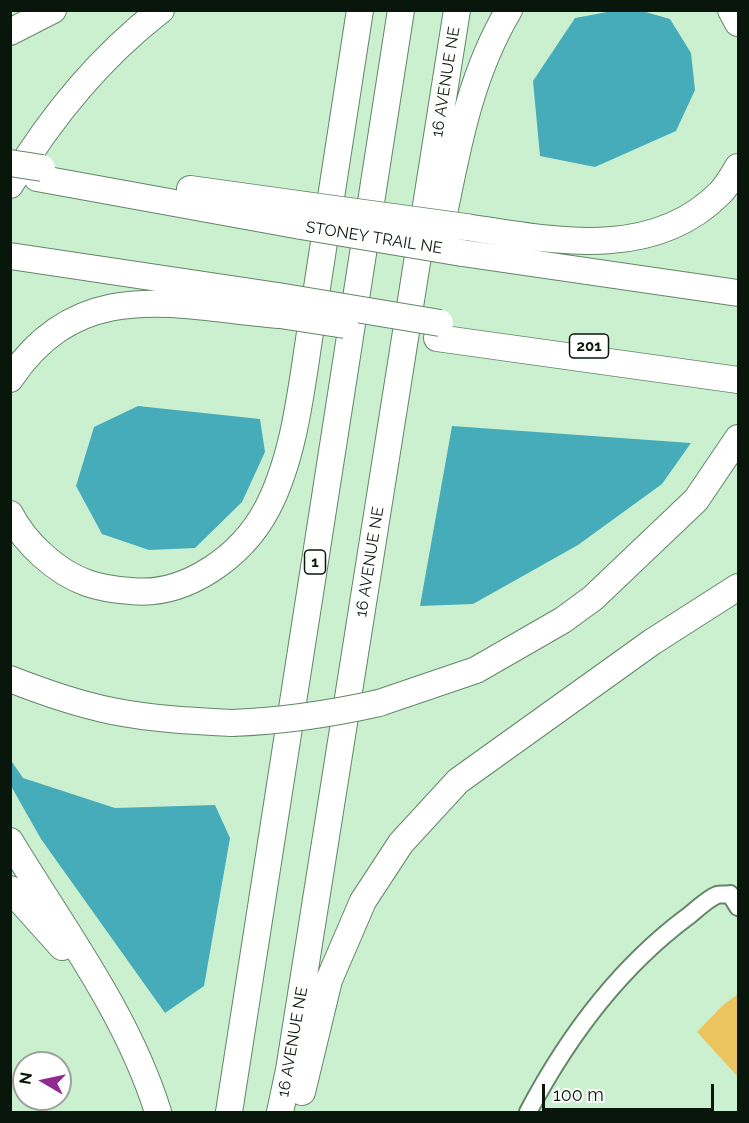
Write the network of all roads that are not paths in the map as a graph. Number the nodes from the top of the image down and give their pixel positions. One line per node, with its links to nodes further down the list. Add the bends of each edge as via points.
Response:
1 (53, 10): 9 (highway)
2 (161, 10): 14 (highway, via 78,88)
3 (360, 10): 23 (highway, via 293,429 279,482 256,528 242,546 191,581 139,592 112,590 66,573 26,538)
4 (401, 10): 31 (highway, 1)
5 (458, 10): 21 (highway, 16 AVENUE NE)
6 (509, 10): 21 (highway, via 486,54 463,122 413,370)
7 (731, 10): 8 (highway)
8 (738, 23)
9 (10, 32)
10 (10, 163): 13 (highway, bridge)
11 (738, 167): 15 (highway, bridge, via 721,193 691,217 650,235 628,239 575,241 466,227)
12 (10, 173): 13 (highway)
13 (39, 173): 15 (highway)
14 (10, 185)
15 (303, 216): 17 (highway, STONEY TRAIL NE, bridge, via 462,253)
16 (10, 256): 18 (highway, 201)
17 (738, 293)
18 (279, 306): 19 (highway, 201, bridge); 20 (highway, via 153,303 102,309 69,321 52,333 23,360)
19 (735, 375)
20 (10, 379)
21 (398, 386): 32 (highway, 16 AVENUE NE)
22 (738, 438): 25 (highway, bridge, via 696,500 593,598 563,620 476,670 379,703 330,714 261,722 165,719 112,711)
23 (10, 514)
24 (738, 587): 33 (highway, via 652,642 458,781 401,843 363,901 329,980)
25 (10, 679)
26 (10, 841): 29 (highway, via 94,975)
27 (10, 889): 29 (highway, via 88,978)
28 (738, 907): 34 (street, via 730,894 716,896 631,966 596,1006 549,1073)
29 (128, 1038): 30 (highway)
30 (158, 1113)
31 (229, 1113)
32 (280, 1113)
33 (298, 1113)
34 (528, 1113)

